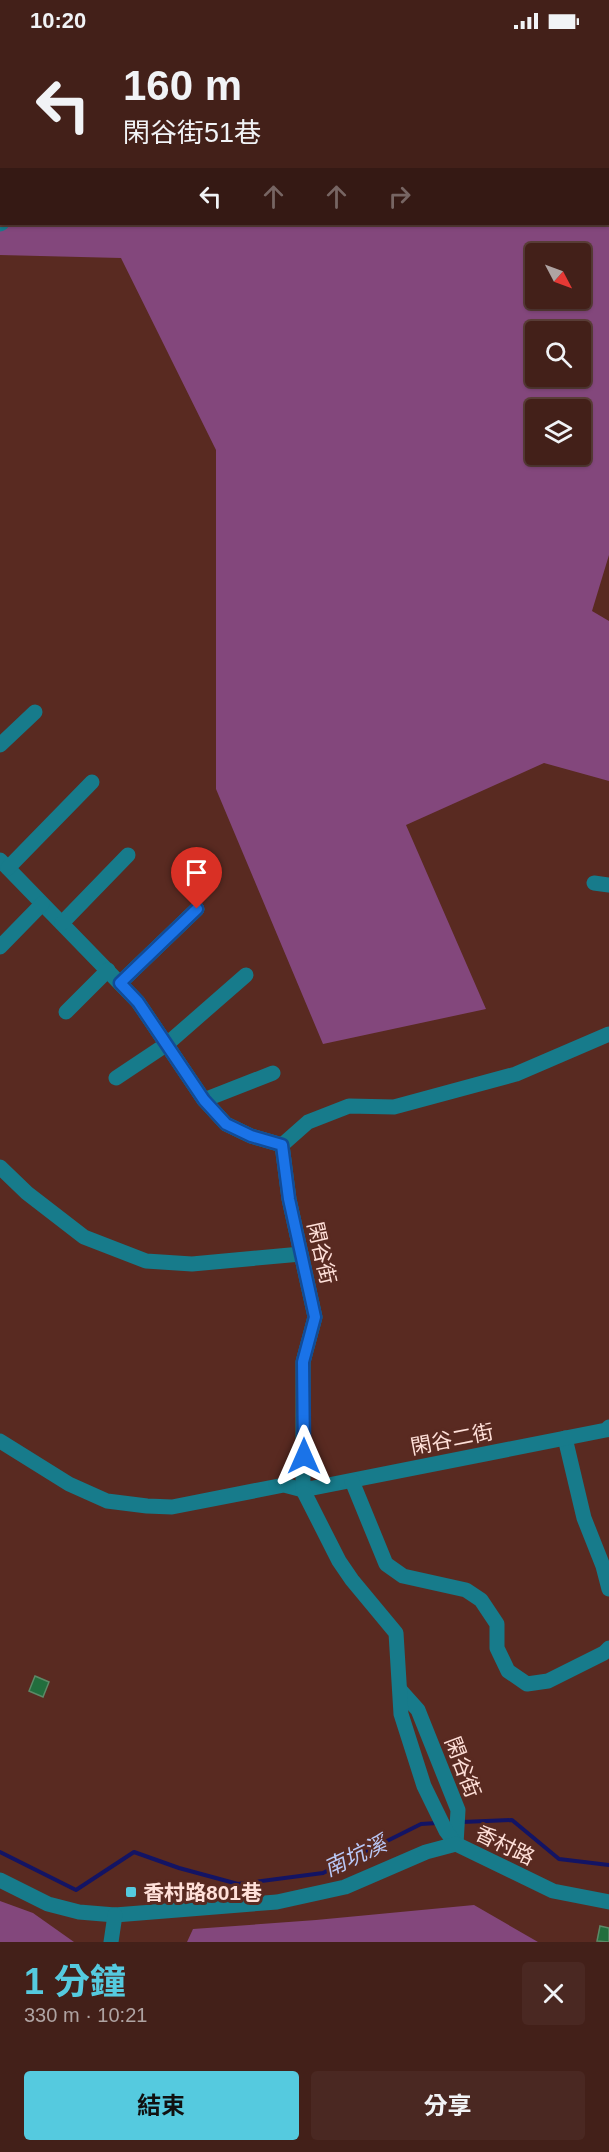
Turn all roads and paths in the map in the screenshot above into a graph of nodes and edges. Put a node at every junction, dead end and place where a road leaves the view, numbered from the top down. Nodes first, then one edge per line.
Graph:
1 (35, 712) dead end
2 (0, 745) edge
3 (92, 782) dead end
4 (129, 855) dead end
5 (4, 864) edge
6 (42, 904) junction
7 (197, 909) dead end
8 (62, 923) junction
9 (0, 947) edge
10 (108, 970) junction
11 (246, 975) dead end
12 (120, 983) junction
13 (66, 1012) dead end
14 (609, 1035) edge
15 (167, 1044) junction
16 (273, 1073) dead end
17 (116, 1078) dead end
18 (204, 1100) junction
19 (282, 1145) junction
20 (0, 1167) edge
21 (301, 1254) junction
22 (609, 1427) edge
23 (565, 1438) junction
24 (0, 1441) edge
25 (352, 1480) junction
26 (303, 1490) junction
27 (609, 1589) edge
28 (609, 1648) edge
29 (401, 1691) junction
30 (450, 1831) junction
31 (0, 1880) edge
32 (609, 1902) edge
33 (115, 1915) junction
34 (111, 1942) edge

1 - 2 street
3 - 5 street
4 - 8 street
5 - 6 street
6 - 8 street
6 - 9 street
7 - 12 street
8 - 10 street
10 - 12 street
10 - 13 street
11 - 15 street
12 - 15 street
14 - 19 street
15 - 17 street
15 - 18 street
16 - 18 street
18 - 19 street
19 - 21 street, 閑谷街
20 - 21 street
21 - 26 street, 閑谷街
22 - 23 street, 閑谷二街
23 - 25 street, 閑谷二街
23 - 27 street
24 - 26 street, 閑谷二街
25 - 26 street, 閑谷二街
25 - 28 street
26 - 29 street, 閑谷街
29 - 30 street, 閑谷街
29 - 30 street, 閑谷街
30 - 32 street, 香村路
30 - 33 street, 香村路
31 - 33 street, 香村路
33 - 34 street

